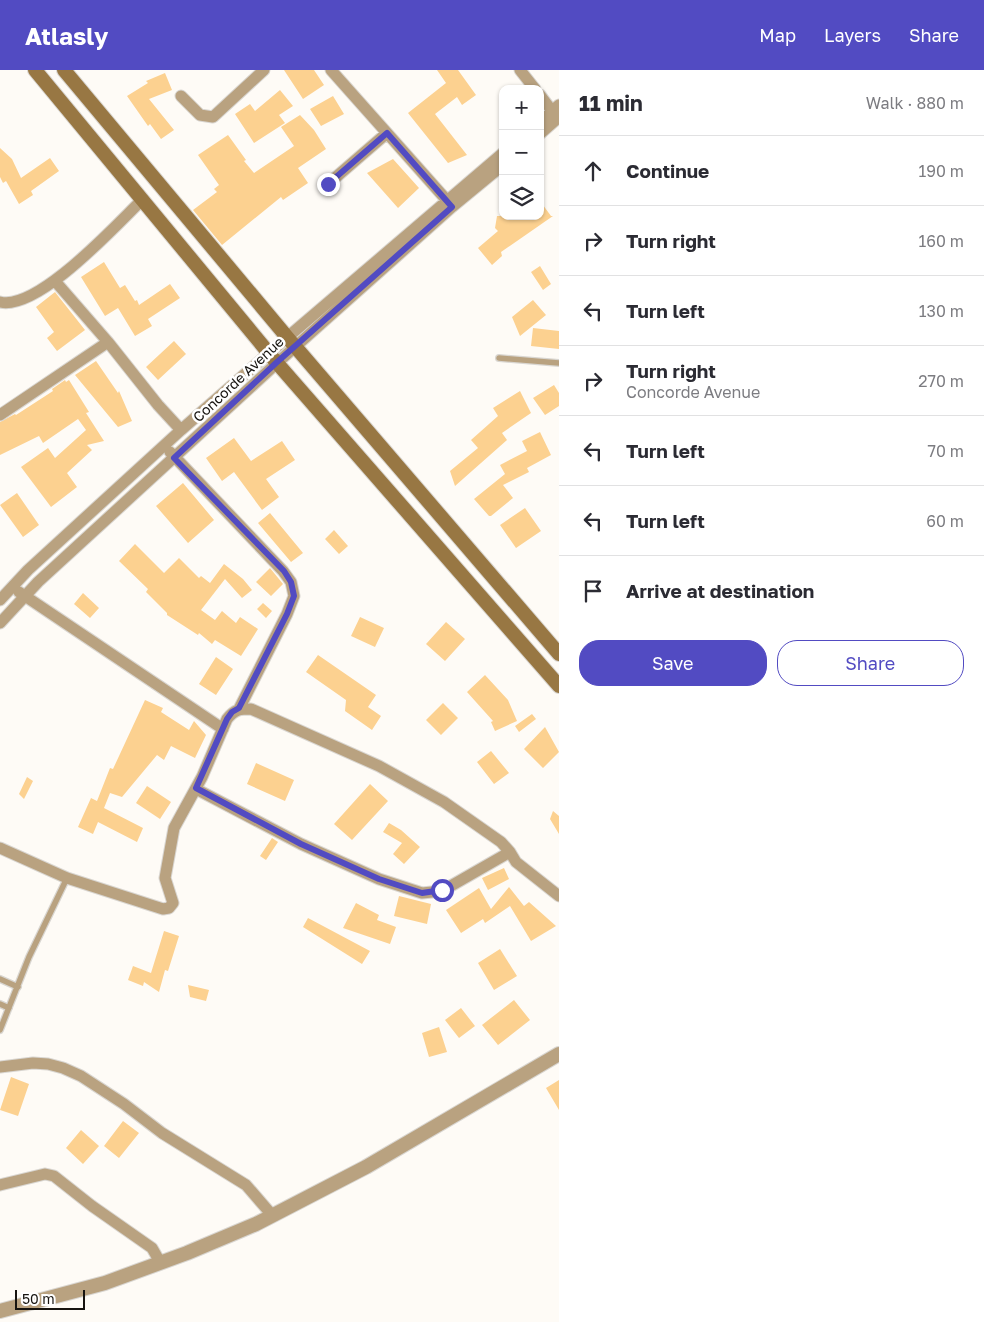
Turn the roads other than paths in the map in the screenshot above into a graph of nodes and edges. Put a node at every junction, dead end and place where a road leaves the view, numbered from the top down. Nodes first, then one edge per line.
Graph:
1 (35, 70) edge
2 (64, 70) edge
3 (264, 70) edge
4 (332, 70) edge
5 (520, 70) edge
6 (532, 85) edge
7 (181, 96) dead end
8 (544, 100) edge
9 (557, 111) edge
10 (544, 119) edge
11 (543, 130) edge
12 (387, 133) junction
13 (499, 157) edge
14 (499, 168) edge
15 (328, 184) dead end
16 (142, 200) junction
17 (449, 204) junction
18 (55, 281) junction
19 (0, 302) edge
20 (108, 342) junction
21 (291, 342) junction
22 (272, 358) junction
23 (499, 358) dead end
24 (559, 364) edge
25 (0, 415) edge
26 (181, 430) junction
27 (164, 445) junction
28 (174, 458) junction
29 (12, 586) junction
30 (24, 597) junction
31 (0, 600) edge
32 (0, 623) edge
33 (559, 654) edge
34 (559, 686) edge
35 (239, 708) junction
36 (223, 729) junction
37 (196, 788) junction
38 (0, 848) edge
39 (510, 852) junction
40 (67, 878) junction
41 (559, 896) edge
42 (0, 979) edge
43 (18, 987) junction
44 (0, 1004) edge
45 (9, 1008) junction
46 (0, 1028) edge
47 (559, 1054) edge
48 (0, 1067) edge
49 (0, 1185) edge
50 (272, 1215) junction
51 (160, 1262) junction
52 (0, 1310) edge

1 - 16 main road
2 - 21 main road
3 - 7 street
4 - 12 street
5 - 6 street
8 - 9 street
9 - 10 street
9 - 11 street
12 - 15 street
12 - 17 street
13 - 17 street, Concorde Avenue
14 - 17 street, Concorde Avenue
16 - 18 street
16 - 22 main road
17 - 21 street, Concorde Avenue
18 - 19 street
18 - 20 street
20 - 25 street
20 - 26 street
21 - 22 street, Concorde Avenue
21 - 33 main road
22 - 26 street, Concorde Avenue
22 - 28 street, Concorde Avenue
22 - 34 main road
23 - 24 lane
26 - 27 street, Concorde Avenue
27 - 28 street
27 - 29 street, Concorde Avenue
28 - 30 street, Concorde Avenue
28 - 35 street
29 - 30 street
29 - 31 street, Concorde Avenue
30 - 32 street, Concorde Avenue
30 - 36 street
35 - 36 street
35 - 39 street
36 - 37 street
37 - 39 street
37 - 40 street
38 - 40 street
39 - 41 street
40 - 43 lane
42 - 43 lane
43 - 45 lane
44 - 45 lane
45 - 46 lane
47 - 50 street
48 - 50 street
49 - 51 street
50 - 51 street
51 - 52 street

